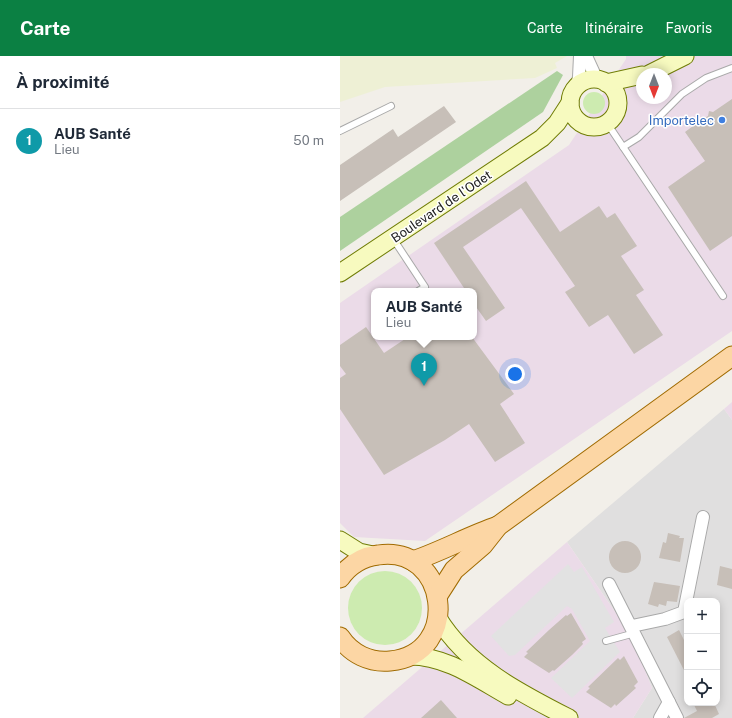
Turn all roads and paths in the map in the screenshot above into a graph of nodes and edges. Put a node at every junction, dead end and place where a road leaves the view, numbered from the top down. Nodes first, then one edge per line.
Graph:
1 (580, 56) edge
2 (586, 56) edge
3 (684, 56) edge
4 (661, 68) edge
5 (732, 68) edge
6 (636, 76) edge
7 (602, 81) junction
8 (636, 86) edge
9 (573, 96) junction
10 (618, 102) junction
11 (391, 106) dead end
12 (607, 123) junction
13 (583, 124) junction
14 (340, 131) edge
15 (542, 138) junction
16 (623, 147) junction
17 (393, 238) junction
18 (340, 273) edge
19 (423, 288) edge
20 (723, 296) dead end
21 (732, 356) edge
22 (703, 517) dead end
23 (498, 526) junction
24 (340, 540) edge
25 (373, 555) junction
26 (412, 561) junction
27 (340, 578) edge
28 (609, 584) dead end
29 (438, 596) junction
30 (438, 618) junction
31 (633, 630) junction
32 (340, 637) edge
33 (606, 641) dead end
34 (361, 656) junction
35 (410, 656) junction
36 (340, 659) edge
37 (669, 702) junction
38 (547, 718) edge
39 (569, 718) edge
40 (660, 718) edge
41 (677, 718) edge

1 - 9 street
2 - 7 street
3 - 4 street
5 - 16 lane
6 - 7 street
7 - 9 street
7 - 10 street
8 - 10 street
9 - 13 street
9 - 15 street, Boulevard de l'Odet
10 - 12 street
11 - 14 lane
12 - 13 street, Boulevard de l'Odet
12 - 16 lane
13 - 15 street, Boulevard de l'Odet
15 - 17 street, Boulevard de l'Odet
16 - 20 lane
17 - 18 street, Boulevard de l'Odet
17 - 19 lane
21 - 23 main road
22 - 31 street
23 - 26 main road
23 - 29 main road
24 - 25 street
25 - 26 main road
25 - 27 main road
26 - 29 main road
28 - 31 street
29 - 30 main road
30 - 35 main road
30 - 39 street
31 - 33 lane
31 - 37 street
32 - 34 main road
34 - 35 main road
34 - 36 main road
35 - 38 street
37 - 40 street
37 - 41 street

